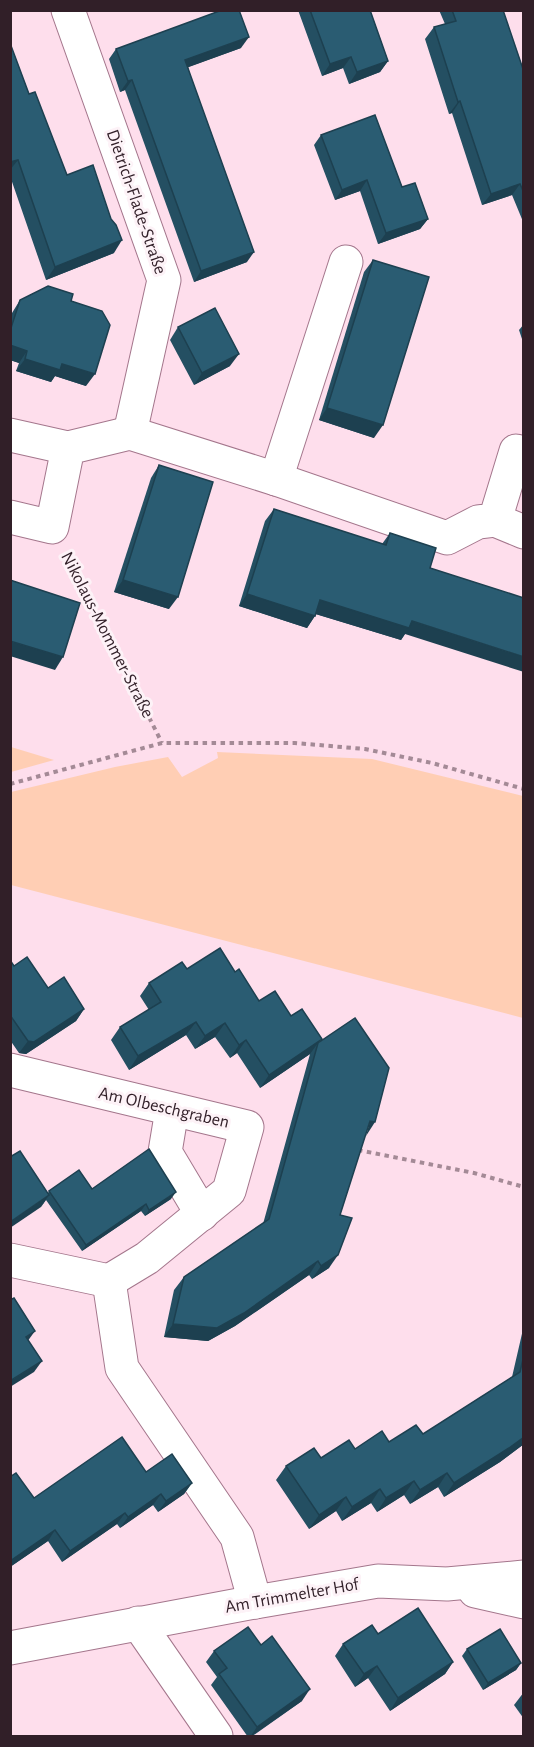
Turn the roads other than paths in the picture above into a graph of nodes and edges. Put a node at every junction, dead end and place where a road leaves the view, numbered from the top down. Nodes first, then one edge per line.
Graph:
1 (68, 10) edge
2 (346, 262) dead end
3 (130, 433) junction
4 (10, 435) edge
5 (68, 448) junction
6 (524, 453) edge
7 (276, 479) junction
8 (10, 517) edge
9 (509, 526) edge
10 (10, 1070) edge
11 (172, 1110) junction
12 (202, 1214) junction
13 (10, 1260) edge
14 (109, 1281) junction
15 (524, 1577) edge
16 (447, 1584) junction
17 (255, 1602) junction
18 (524, 1602) edge
19 (138, 1623) junction
20 (10, 1648) edge
21 (216, 1737) edge

1 - 3 street, Dietrich-Flade-Straße
2 - 7 street
3 - 5 street
3 - 7 street
4 - 5 street
5 - 8 street
6 - 9 street
7 - 9 street
10 - 11 street, Am Olbeschgraben
11 - 12 street
11 - 12 street, Am Olbeschgraben
12 - 14 street, Am Olbeschgraben
13 - 14 street
14 - 17 street
15 - 16 street, Am Trimmelter Hof
16 - 17 street, Am Trimmelter Hof
16 - 18 street, Am Trimmelter Hof
17 - 19 street, Am Trimmelter Hof
19 - 20 street, Am Trimmelter Hof
19 - 21 street

